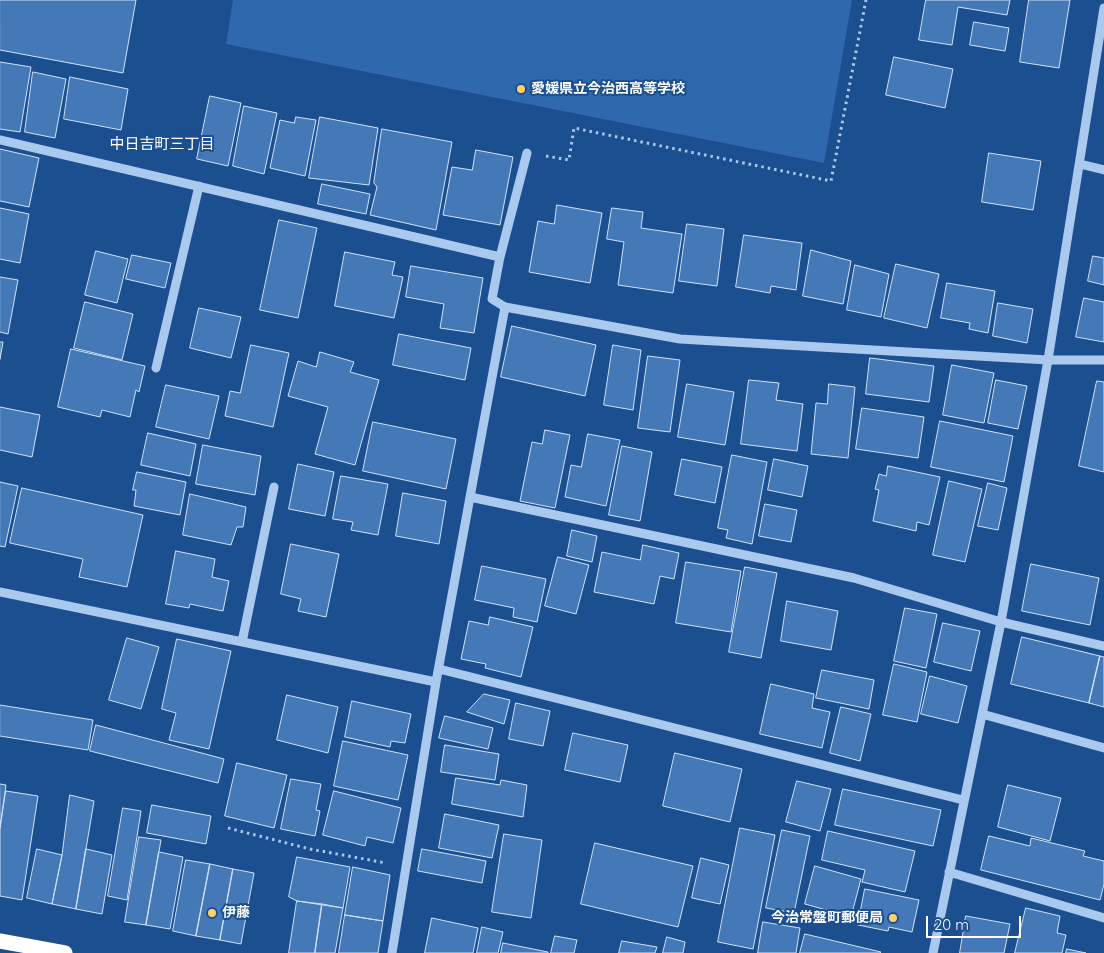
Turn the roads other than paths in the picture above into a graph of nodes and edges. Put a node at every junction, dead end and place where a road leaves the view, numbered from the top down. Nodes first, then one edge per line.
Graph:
1 (1104, 8) edge
2 (0, 140) edge
3 (526, 153) road end
4 (1080, 164) junction
5 (1104, 170) edge
6 (199, 186) junction
7 (500, 256) junction
8 (505, 307) junction
9 (1048, 360) junction
10 (1104, 360) edge
11 (156, 368) dead end
12 (274, 487) dead end
13 (470, 497) junction
14 (0, 592) edge
15 (1001, 622) junction
16 (242, 642) junction
17 (1104, 646) edge
18 (439, 669) junction
19 (436, 682) junction
20 (982, 714) junction
21 (1104, 748) edge
22 (963, 800) junction
23 (949, 872) junction
24 (1104, 918) edge
25 (0, 941) edge
26 (65, 953) edge
27 (392, 953) edge
28 (933, 953) edge

1 - 4 street
2 - 6 street
3 - 7 street
4 - 5 street
4 - 9 street
6 - 7 street
6 - 11 street
7 - 8 street
8 - 9 street
8 - 13 street
9 - 10 street
9 - 15 street
12 - 16 street
13 - 15 street
13 - 18 street
14 - 16 street
15 - 17 street
15 - 20 street
16 - 19 street
18 - 19 street
18 - 22 street
19 - 27 street
20 - 21 street
20 - 22 street
22 - 23 street
23 - 24 street
23 - 28 street
25 - 26 highway

